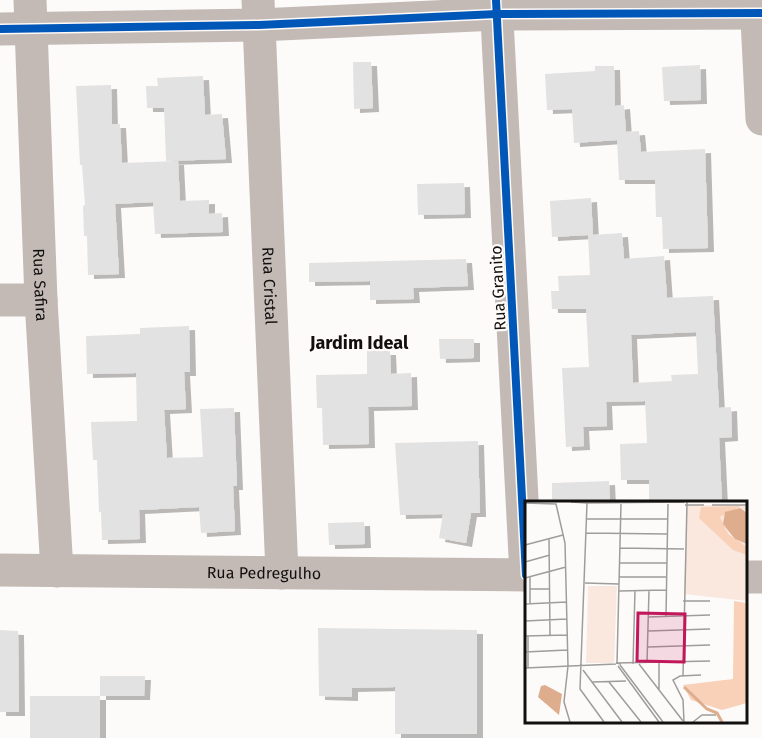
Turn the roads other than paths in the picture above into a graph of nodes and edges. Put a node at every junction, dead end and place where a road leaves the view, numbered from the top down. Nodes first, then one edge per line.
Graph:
1 (497, 7) edge
2 (758, 9) edge
3 (258, 13) edge
4 (20, 19) edge
5 (762, 119) edge
6 (0, 300) edge
7 (42, 300) junction
8 (525, 555) edge
9 (0, 570) edge
10 (57, 571) junction
11 (282, 573) junction
12 (525, 575) edge

1 - 2 street
1 - 3 street
1 - 8 street, Rua Granito
2 - 5 street
3 - 4 street
3 - 11 street, Rua Cristal
4 - 7 street, Rua Safira
6 - 7 street
7 - 10 street, Rua Safira
9 - 10 street, Rua Pedregulho
10 - 11 street, Rua Pedregulho
11 - 12 street, Rua Pedregulho

